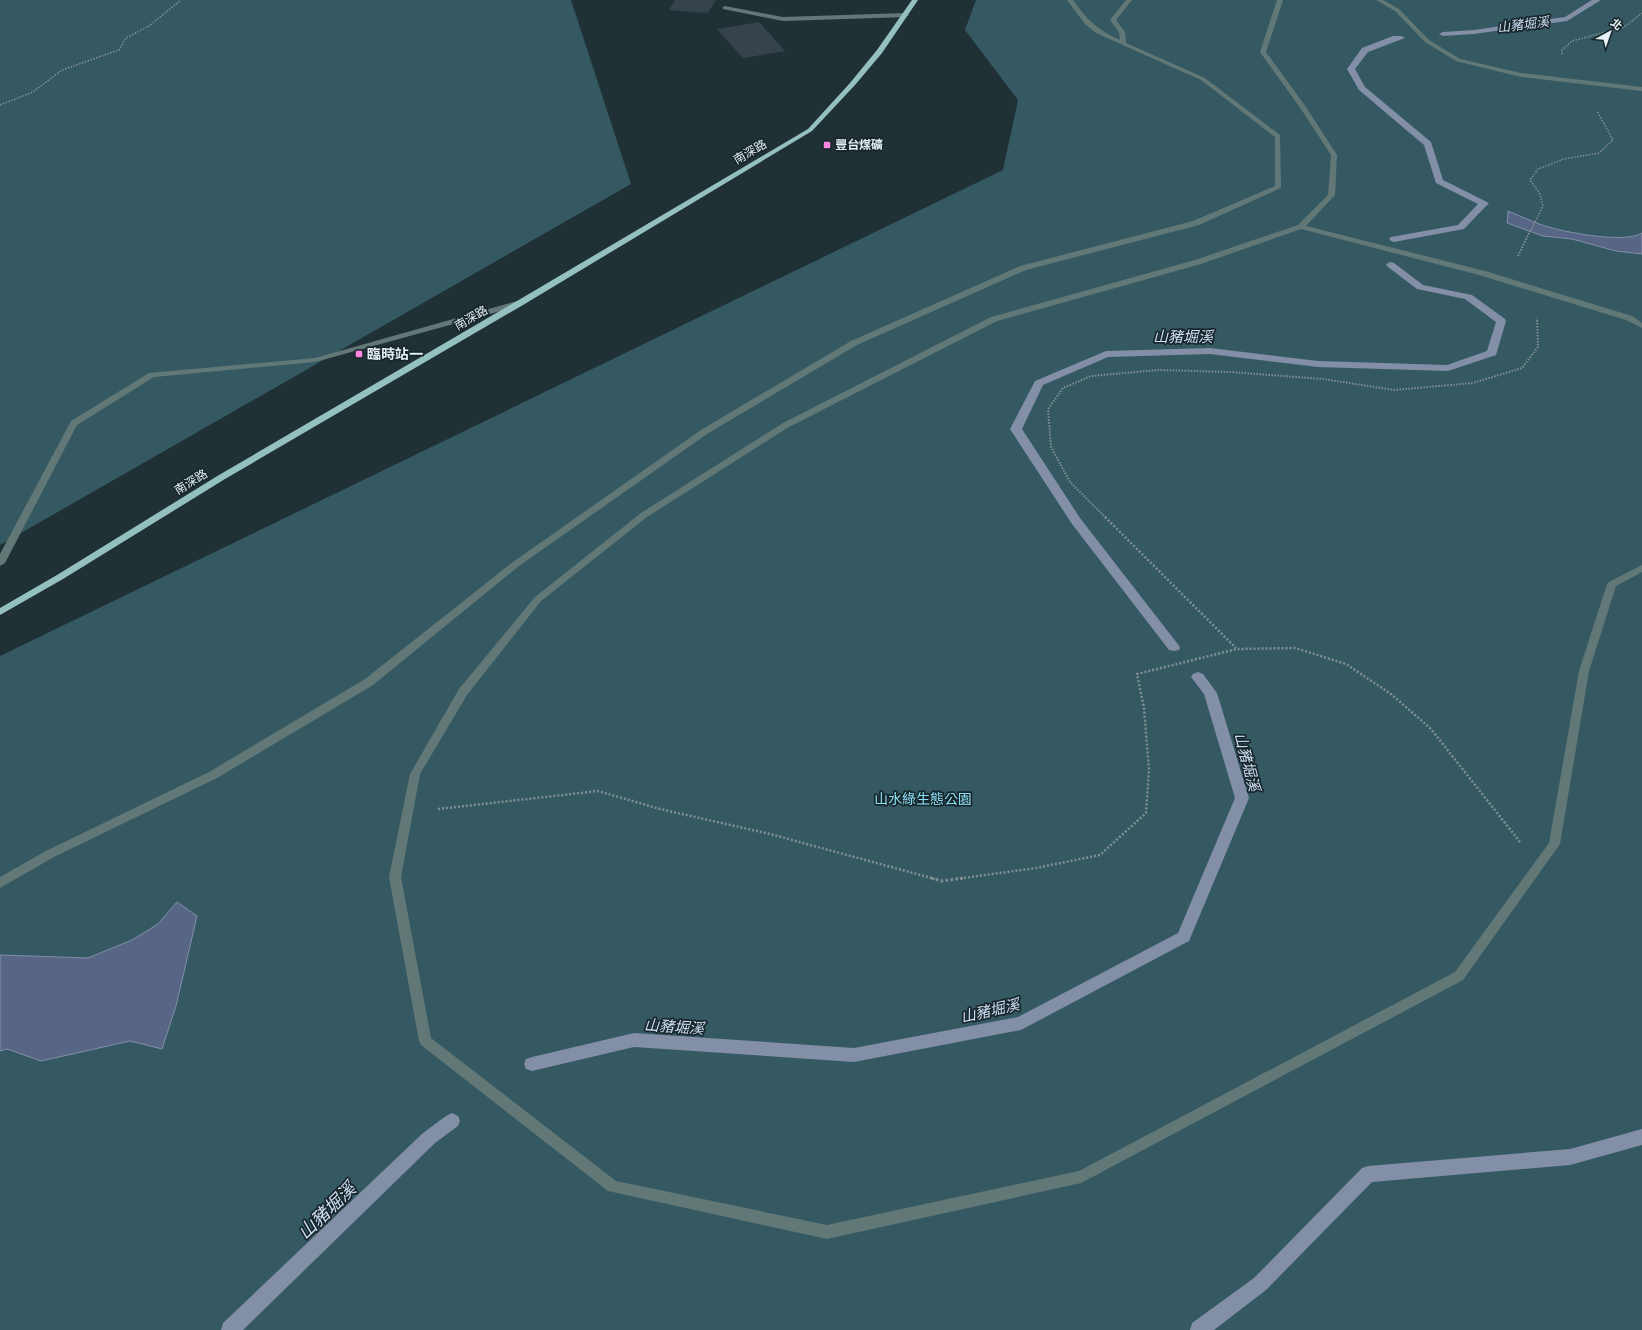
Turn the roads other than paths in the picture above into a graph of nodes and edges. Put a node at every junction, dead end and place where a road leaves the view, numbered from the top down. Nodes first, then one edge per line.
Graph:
1 (915, 0) edge
2 (1070, 0) edge
3 (1129, 0) edge
4 (1280, 0) edge
5 (1379, 0) edge
6 (726, 8) dead end
7 (906, 15) junction
8 (1123, 44) junction
9 (1642, 89) edge
10 (1300, 227) junction
11 (520, 303) junction
12 (1642, 326) edge
13 (0, 563) edge
14 (1642, 568) edge
15 (0, 612) edge
16 (0, 883) edge

1 - 7 main road, 南深路
2 - 8 street
3 - 8 street
4 - 10 street
5 - 9 street
6 - 7 street
7 - 11 main road, 南深路
8 - 16 street
10 - 12 street
10 - 14 street
11 - 13 street
11 - 15 main road, 南深路

